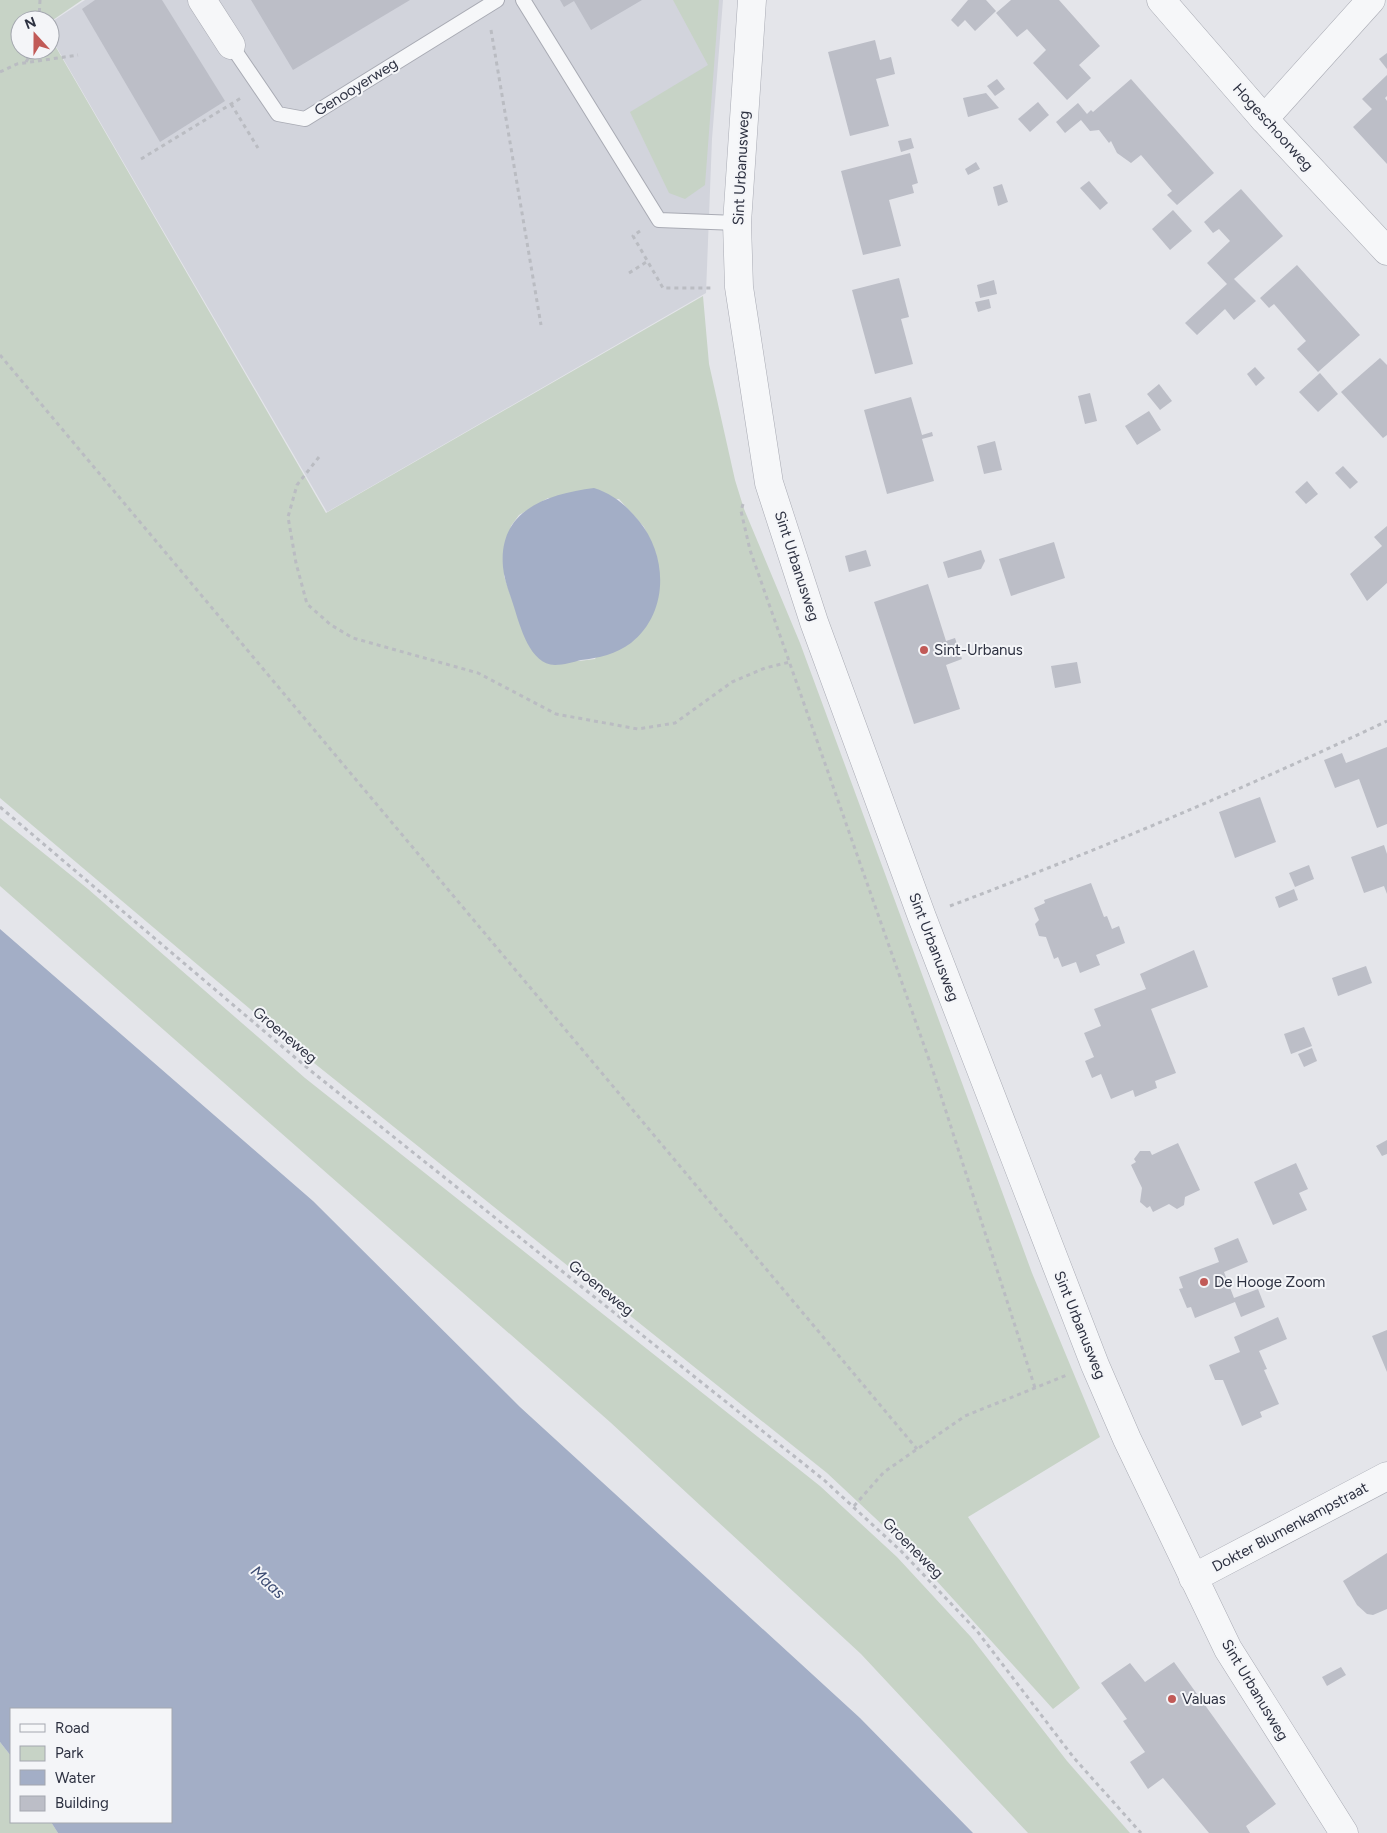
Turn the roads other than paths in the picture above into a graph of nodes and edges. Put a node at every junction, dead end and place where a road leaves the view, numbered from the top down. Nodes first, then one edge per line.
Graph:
1 (202, 0) edge
2 (523, 0) edge
3 (752, 0) edge
4 (1160, 0) edge
5 (1371, 0) edge
6 (492, 3) edge
7 (231, 45) joint
8 (1264, 119) junction
9 (737, 223) junction
10 (1387, 251) edge
11 (1387, 1476) edge
12 (1194, 1578) junction
13 (1344, 1833) edge

1 - 7 street, Genooyerweg
2 - 9 lane
3 - 9 street, Sint Urbanusweg
4 - 8 street, Hogeschoorweg
5 - 8 street
6 - 7 lane, Genooyerweg
8 - 10 street, Hogeschoorweg
9 - 12 street, Sint Urbanusweg
11 - 12 street, Dokter Blumenkampstraat
12 - 13 street, Sint Urbanusweg

